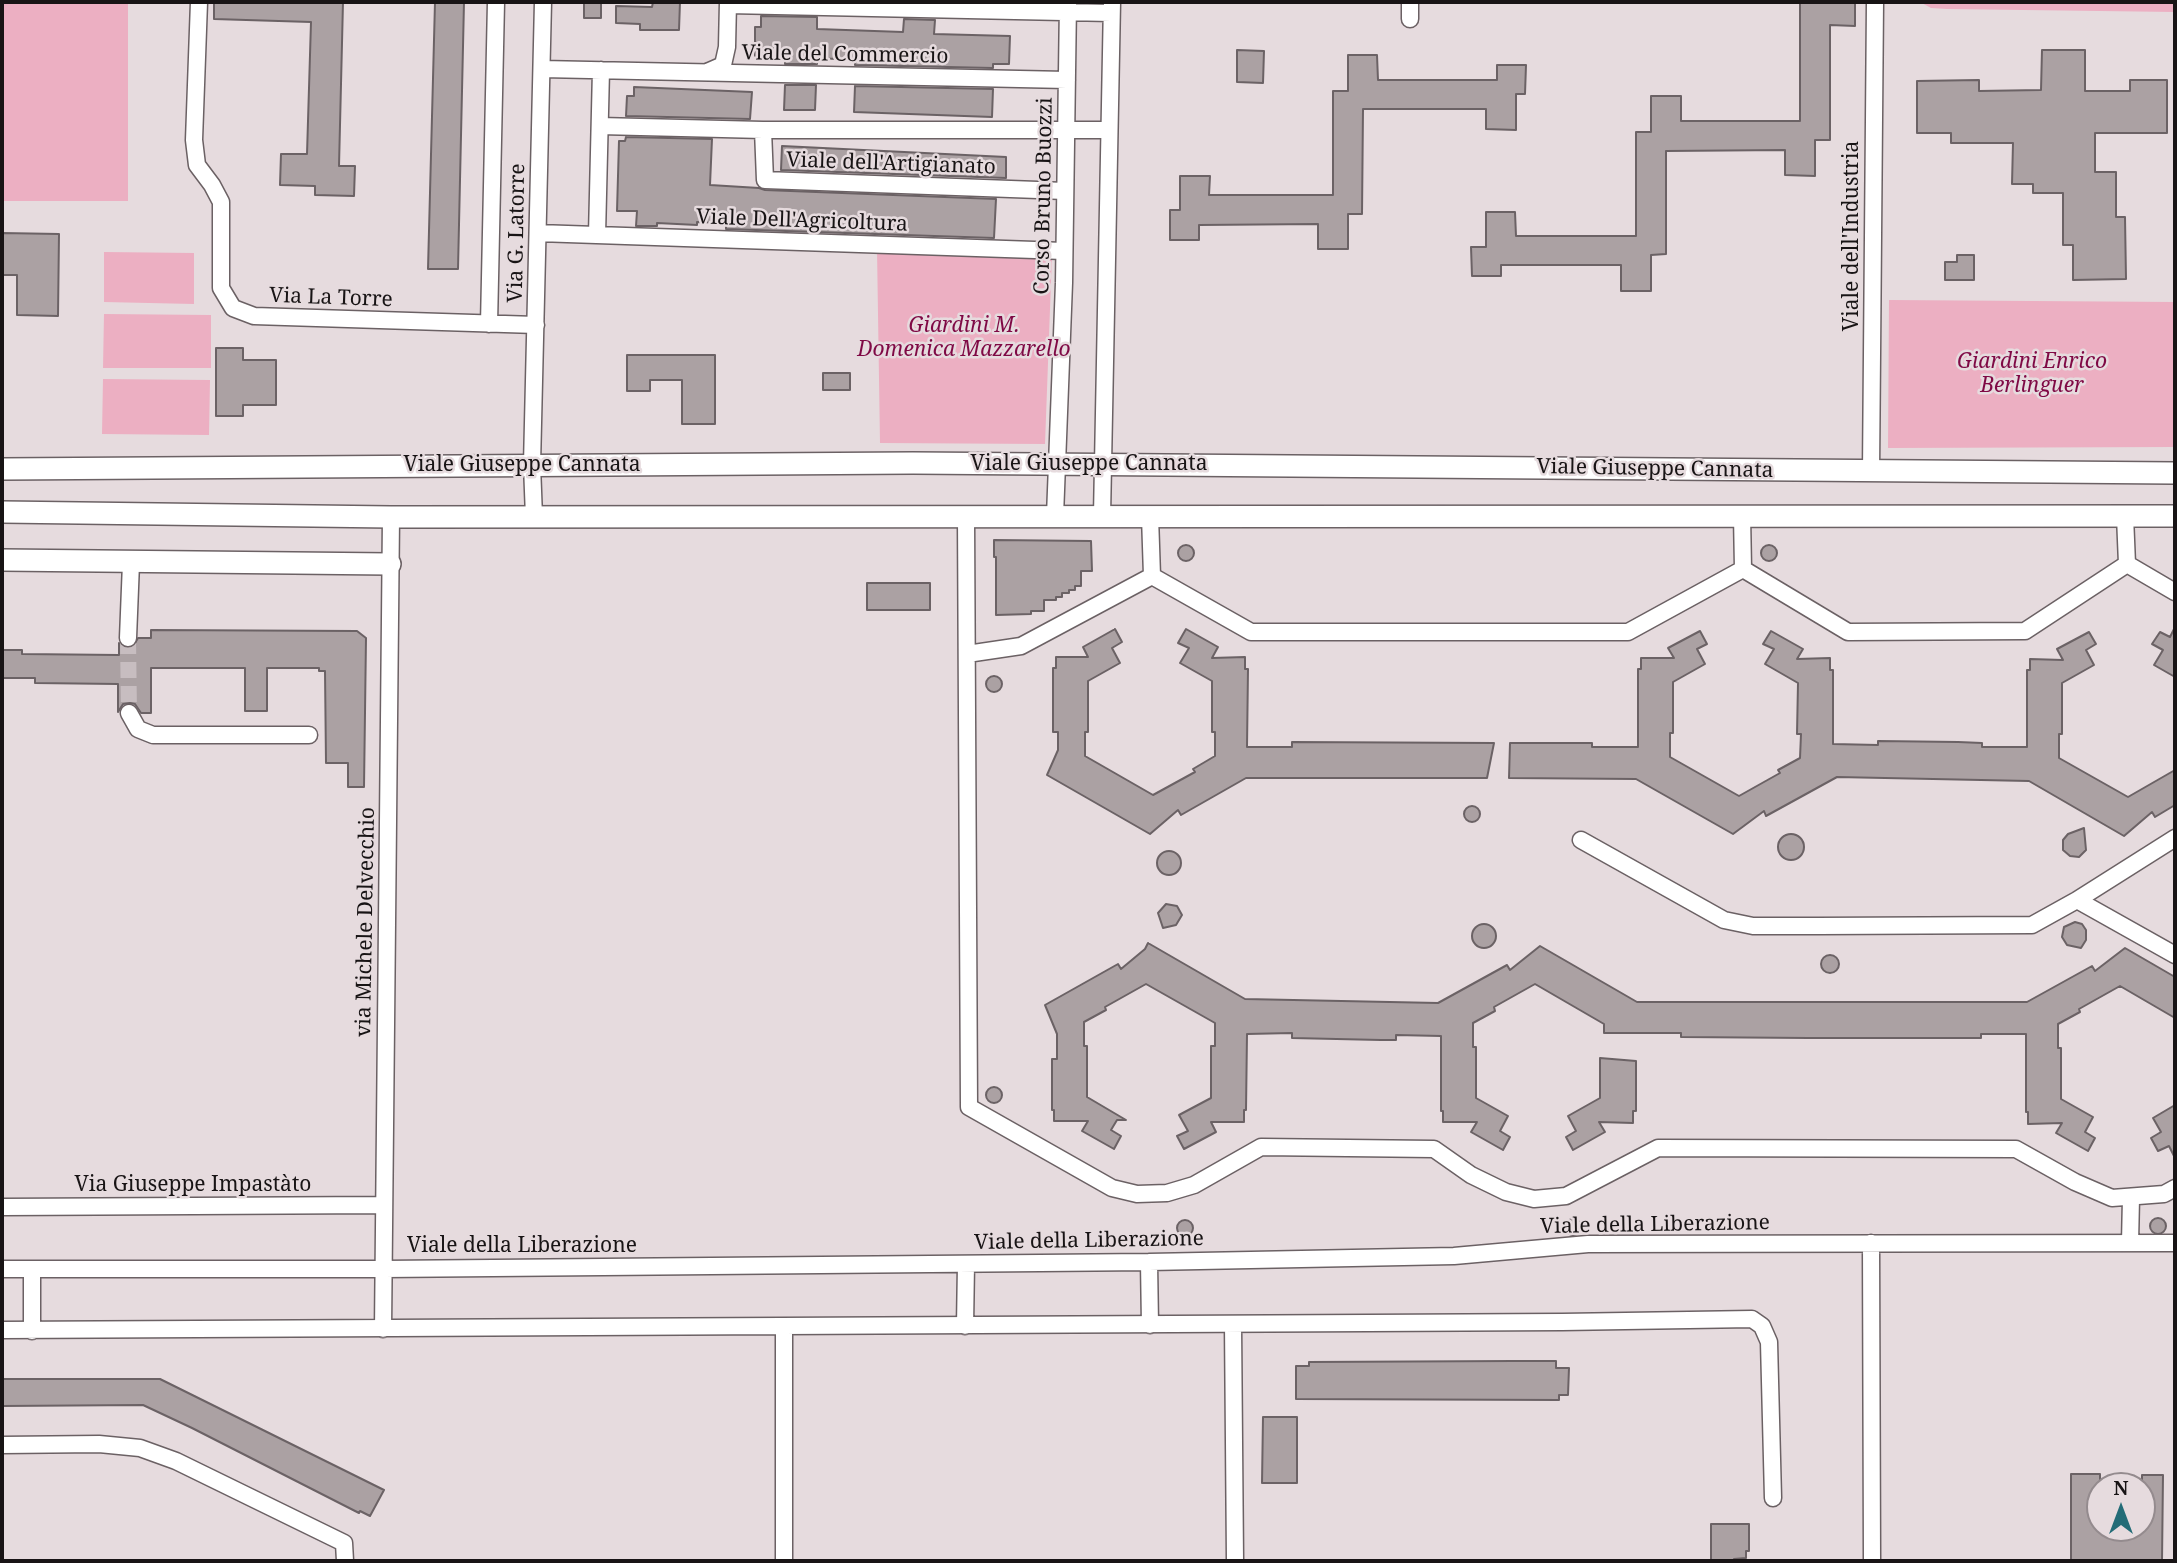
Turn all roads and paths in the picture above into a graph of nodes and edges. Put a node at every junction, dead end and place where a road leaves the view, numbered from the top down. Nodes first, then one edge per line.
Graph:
1 (199, 2) edge
2 (496, 2) edge
3 (543, 2) edge
4 (1410, 2) edge
5 (1875, 2) edge
6 (728, 4) edge
7 (1112, 7) edge
8 (1068, 8) edge
9 (1409, 19) dead end
10 (542, 69) junction
11 (601, 70) junction
12 (705, 73) junction
13 (1067, 80) junction
14 (600, 126) junction
15 (1066, 129) junction
16 (763, 130) junction
17 (1110, 130) junction
18 (1065, 191) junction
19 (538, 233) junction
20 (597, 235) junction
21 (1064, 251) junction
22 (489, 324) junction
23 (536, 325) junction
24 (1056, 464) junction
25 (1103, 464) junction
26 (532, 466) junction
27 (2, 469) edge
28 (1871, 471) junction
29 (2175, 473) edge
30 (2, 512) edge
31 (1742, 515) junction
32 (1055, 516) junction
33 (1102, 516) junction
34 (1150, 516) junction
35 (2125, 516) junction
36 (2175, 516) edge
37 (391, 517) junction
38 (534, 517) junction
39 (966, 517) junction
40 (2, 561) edge
41 (131, 563) junction
42 (390, 564) junction
43 (2127, 564) junction
44 (1743, 569) junction
45 (1152, 576) junction
46 (2175, 592) edge
47 (128, 638) tunnel mouth
48 (967, 654) junction
49 (129, 712) dead end
50 (309, 734) dead end
51 (2175, 838) edge
52 (1581, 840) dead end
53 (2077, 900) junction
54 (2175, 955) edge
55 (2175, 1188) edge
56 (2131, 1198) junction
57 (384, 1205) junction
58 (2, 1207) edge
59 (1871, 1243) junction
60 (2130, 1243) junction
61 (2175, 1243) edge
62 (1149, 1262) junction
63 (966, 1264) junction
64 (2, 1269) edge
65 (32, 1269) junction
66 (384, 1269) junction
67 (1233, 1324) junction
68 (1150, 1325) junction
69 (784, 1326) junction
70 (965, 1326) junction
71 (383, 1329) junction
72 (2, 1331) edge
73 (32, 1331) junction
74 (2, 1445) edge
75 (1773, 1498) dead end
76 (345, 1561) edge
77 (784, 1561) edge
78 (1235, 1561) edge
79 (1872, 1561) edge

1 - 22 street, Via La Torre
2 - 22 street, Via G. Latorre
3 - 10 street, Via G. Latorre
4 - 9 street
5 - 28 street, Viale dell'Industria
6 - 8 street
6 - 12 street, Viale del Commercio
7 - 8 street
7 - 17 street
8 - 13 street, Corso Bruno Buozzi
10 - 11 street
10 - 19 street, Via G. Latorre
11 - 12 street
11 - 14 street
12 - 13 street, Viale del Commercio
13 - 15 street, Corso Bruno Buozzi
14 - 16 street, Viale dell'Artigianato
14 - 20 street
15 - 16 street, Viale dell'Artigianato
15 - 17 street, Viale dell'Artigianato
15 - 18 street, Corso Bruno Buozzi
16 - 18 street, Viale dell'Artigianato
17 - 25 street
18 - 21 street, Corso Bruno Buozzi
19 - 20 street, Viale Dell'Agricoltura
19 - 23 street, Via G. Latorre
20 - 21 street, Viale Dell'Agricoltura
21 - 24 street, Corso Bruno Buozzi
22 - 23 street, Via La Torre
23 - 26 street, Via G. Latorre
24 - 25 street, Viale Giuseppe Cannata
24 - 26 street, Viale Giuseppe Cannata
24 - 32 street, Corso Bruno Buozzi
25 - 28 street, Viale Giuseppe Cannata
25 - 33 street
26 - 27 street, Viale Giuseppe Cannata
26 - 38 street, Via G. Latorre
28 - 29 street, Viale Giuseppe Cannata
30 - 37 street
31 - 34 street
31 - 35 street
31 - 44 street
32 - 33 street
32 - 39 street
33 - 34 street
34 - 45 street
35 - 36 street
35 - 43 street
37 - 38 street
37 - 42 street, via Michele Delvecchio
38 - 39 street
39 - 48 street
40 - 41 street
41 - 42 street
41 - 47 street
42 - 57 street, via Michele Delvecchio
43 - 44 street
43 - 46 street
44 - 45 street
45 - 48 street
48 - 56 street
49 - 50 street
51 - 53 street
52 - 53 street
53 - 54 street
55 - 56 street
56 - 60 street
57 - 58 street, Via Giuseppe Impastàto
57 - 66 street, via Michele Delvecchio
59 - 60 street, Viale della Liberazione
59 - 62 street, Viale della Liberazione
59 - 79 street
60 - 61 street, Viale della Liberazione
62 - 63 street, Viale della Liberazione
62 - 68 street
63 - 66 street, Viale della Liberazione
63 - 70 street
64 - 65 street, Viale della Liberazione
65 - 66 street, Viale della Liberazione
65 - 73 street
66 - 71 street, via Michele Delvecchio
67 - 68 street
67 - 75 street
67 - 78 street
68 - 70 street
69 - 70 street
69 - 71 street
69 - 77 street
71 - 73 street
72 - 73 street
74 - 76 street

